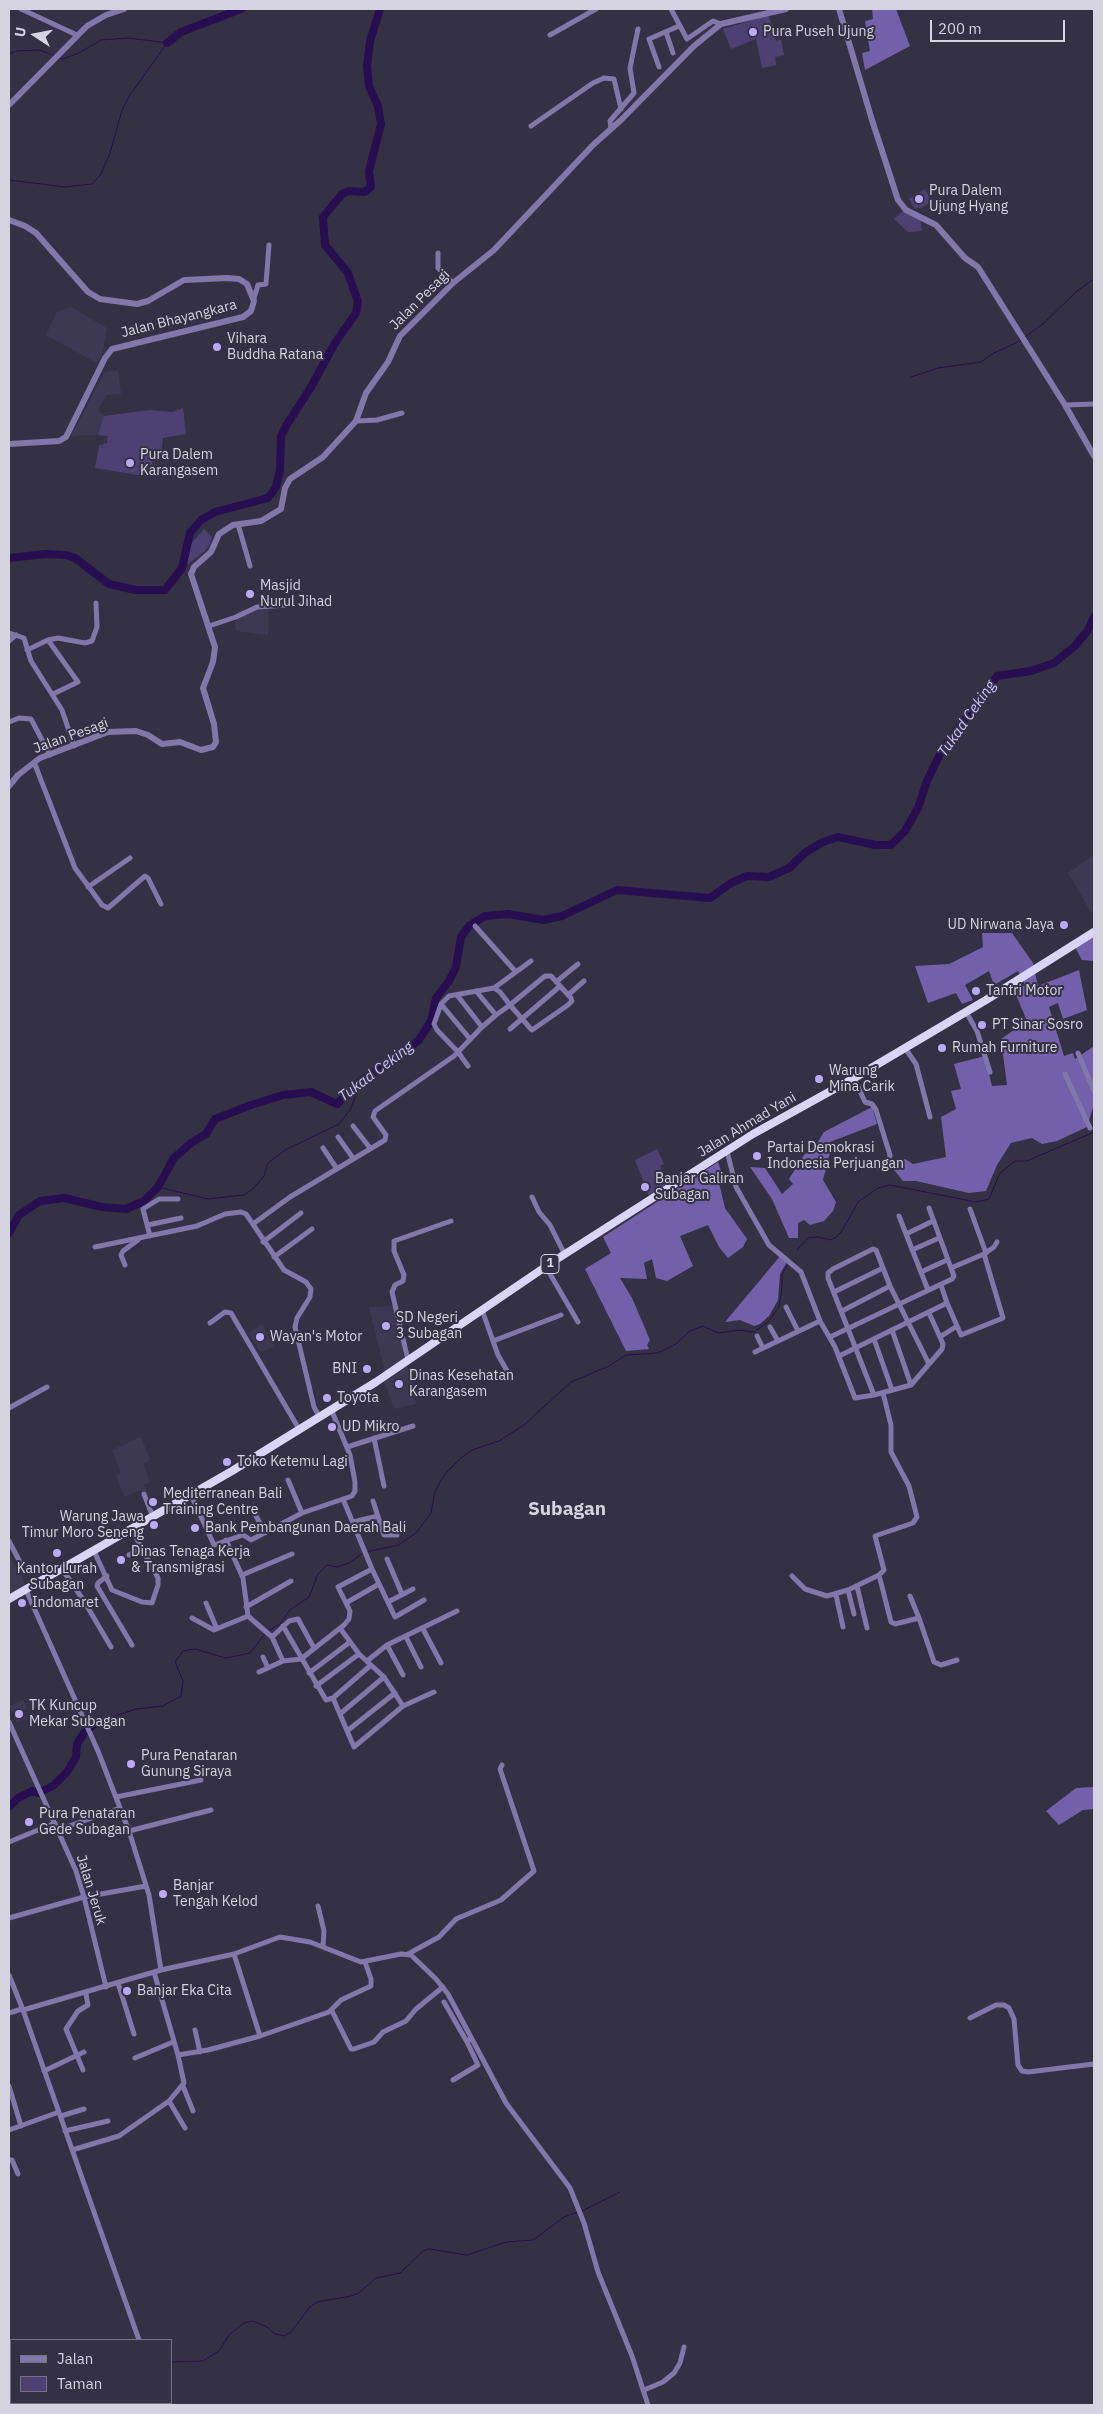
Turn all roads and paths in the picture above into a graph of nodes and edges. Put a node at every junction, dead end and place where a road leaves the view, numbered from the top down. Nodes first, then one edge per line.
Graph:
1 (21, 9) edge
2 (124, 9) edge
3 (596, 9) edge
4 (671, 9) edge
5 (786, 9) edge
6 (839, 9) edge
7 (721, 24) junction
8 (679, 26) junction
9 (638, 30) dead end
10 (666, 32) junction
11 (77, 35) junction
12 (550, 35) dead end
13 (673, 52) dead end
14 (659, 66) dead end
15 (9, 105) edge
16 (621, 109) junction
17 (531, 126) dead end
18 (611, 129) junction
19 (9, 220) edge
20 (269, 245) dead end
21 (438, 253) dead end
22 (454, 283) junction
23 (254, 298) junction
24 (1094, 404) edge
25 (1065, 405) junction
26 (402, 413) dead end
27 (356, 421) junction
28 (9, 444) edge
29 (1094, 456) edge
30 (238, 524) junction
31 (250, 566) dead end
32 (96, 603) dead end
33 (288, 605) dead end
34 (209, 626) junction
35 (9, 633) edge
36 (16, 635) junction
37 (48, 640) junction
38 (9, 642) edge
39 (27, 650) junction
40 (53, 694) junction
41 (9, 722) edge
42 (74, 746) junction
43 (50, 755) junction
44 (34, 762) junction
45 (9, 786) edge
46 (130, 858) dead end
47 (88, 887) junction
48 (161, 904) dead end
49 (475, 926) dead end
50 (1094, 932) edge
51 (531, 961) dead end
52 (578, 964) dead end
53 (516, 972) junction
54 (584, 981) dead end
55 (558, 984) junction
56 (494, 988) junction
57 (476, 991) junction
58 (457, 995) junction
59 (568, 995) junction
60 (441, 1004) junction
61 (510, 1004) junction
62 (966, 1012) junction
63 (496, 1015) junction
64 (522, 1018) junction
65 (482, 1027) junction
66 (510, 1028) dead end
67 (470, 1039) junction
68 (905, 1048) junction
69 (458, 1052) junction
70 (1078, 1053) dead end
71 (468, 1066) dead end
72 (990, 1072) dead end
73 (1065, 1074) dead end
74 (854, 1078) junction
75 (1094, 1091) edge
76 (930, 1117) dead end
77 (1094, 1122) edge
78 (353, 1126) dead end
79 (338, 1137) dead end
80 (324, 1148) dead end
81 (370, 1148) junction
82 (727, 1152) junction
83 (353, 1158) junction
84 (878, 1167) dead end
85 (337, 1169) junction
86 (532, 1197) dead end
87 (178, 1199) dead end
88 (929, 1208) dead end
89 (970, 1209) dead end
90 (301, 1213) dead end
91 (900, 1216) dead end
92 (181, 1218) dead end
93 (451, 1221) dead end
94 (933, 1221) junction
95 (253, 1224) junction
96 (148, 1226) junction
97 (312, 1230) dead end
98 (906, 1234) junction
99 (150, 1236) junction
100 (140, 1238) junction
101 (939, 1238) junction
102 (263, 1242) junction
103 (997, 1242) dead end
104 (95, 1247) dead end
105 (912, 1250) junction
106 (985, 1253) junction
107 (565, 1255) junction
108 (274, 1257) junction
109 (947, 1260) junction
110 (125, 1265) dead end
111 (546, 1267) junction
112 (883, 1268) junction
113 (951, 1268) junction
114 (921, 1272) junction
115 (941, 1285) junction
116 (890, 1286) junction
117 (928, 1290) junction
118 (834, 1292) junction
119 (900, 1303) junction
120 (946, 1303) junction
121 (786, 1307) dead end
122 (482, 1310) junction
123 (842, 1311) junction
124 (929, 1313) junction
125 (561, 1316) dead end
126 (820, 1321) junction
127 (578, 1322) dead end
128 (910, 1322) junction
129 (210, 1323) dead end
130 (956, 1326) junction
131 (770, 1327) dead end
132 (849, 1329) junction
133 (892, 1330) junction
134 (798, 1331) junction
135 (757, 1336) dead end
136 (940, 1337) junction
137 (830, 1338) junction
138 (874, 1339) junction
139 (493, 1341) junction
140 (778, 1341) junction
141 (763, 1348) junction
142 (856, 1348) junction
143 (755, 1352) dead end
144 (839, 1356) junction
145 (408, 1360) junction
146 (929, 1364) junction
147 (510, 1376) dead end
148 (911, 1385) junction
149 (47, 1387) dead end
150 (892, 1390) junction
151 (883, 1393) junction
152 (874, 1396) junction
153 (9, 1408) edge
154 (331, 1409) junction
155 (318, 1416) junction
156 (413, 1426) dead end
157 (299, 1429) junction
158 (374, 1438) junction
159 (347, 1447) junction
160 (288, 1480) dead end
161 (384, 1486) dead end
162 (144, 1494) dead end
163 (191, 1495) junction
164 (344, 1498) junction
165 (374, 1501) dead end
166 (302, 1512) junction
167 (255, 1514) dead end
168 (378, 1516) junction
169 (154, 1518) junction
170 (353, 1522) junction
171 (132, 1530) junction
172 (265, 1533) junction
173 (397, 1535) dead end
174 (226, 1540) junction
175 (9, 1541) edge
176 (141, 1548) junction
177 (94, 1551) junction
178 (292, 1554) dead end
179 (129, 1555) dead end
180 (387, 1559) dead end
181 (21, 1564) dead end
182 (62, 1569) junction
183 (372, 1569) junction
184 (242, 1575) junction
185 (879, 1575) junction
186 (107, 1576) junction
187 (792, 1576) dead end
188 (291, 1581) dead end
189 (379, 1584) junction
190 (857, 1586) junction
191 (413, 1589) dead end
192 (26, 1590) junction
193 (848, 1590) junction
194 (402, 1594) junction
195 (836, 1595) junction
196 (910, 1596) dead end
197 (9, 1598) edge
198 (424, 1600) dead end
199 (388, 1602) junction
200 (206, 1603) dead end
201 (346, 1603) junction
202 (246, 1607) junction
203 (457, 1611) dead end
204 (854, 1614) dead end
205 (248, 1616) junction
206 (192, 1618) dead end
207 (919, 1618) junction
208 (282, 1626) junction
209 (843, 1627) dead end
210 (340, 1628) junction
211 (867, 1628) dead end
212 (217, 1629) junction
213 (423, 1629) junction
214 (271, 1637) junction
215 (406, 1637) junction
216 (350, 1642) junction
217 (132, 1645) dead end
218 (388, 1645) junction
219 (111, 1647) dead end
220 (314, 1648) junction
221 (359, 1654) junction
222 (263, 1658) dead end
223 (300, 1659) junction
224 (957, 1660) dead end
225 (283, 1661) junction
226 (369, 1663) junction
227 (441, 1663) dead end
228 (421, 1667) dead end
229 (268, 1668) junction
230 (259, 1672) dead end
231 (309, 1674) junction
232 (404, 1675) dead end
233 (384, 1677) junction
234 (316, 1686) junction
235 (434, 1692) dead end
236 (395, 1693) junction
237 (333, 1698) junction
238 (403, 1706) junction
239 (340, 1714) junction
240 (9, 1722) edge
241 (347, 1731) junction
242 (502, 1765) dead end
243 (201, 1780) dead end
244 (116, 1797) junction
245 (120, 1808) junction
246 (211, 1810) dead end
247 (55, 1823) junction
248 (58, 1830) junction
249 (129, 1831) junction
250 (9, 1841) edge
251 (146, 1886) junction
252 (84, 1897) junction
253 (318, 1906) dead end
254 (9, 1918) edge
255 (323, 1946) junction
256 (234, 1954) junction
257 (408, 1954) junction
258 (365, 1962) junction
259 (158, 1971) junction
260 (9, 1975) edge
261 (118, 1983) junction
262 (106, 1987) junction
263 (443, 1988) junction
264 (86, 1994) junction
265 (444, 2002) dead end
266 (22, 2010) junction
267 (332, 2010) junction
268 (9, 2013) edge
269 (970, 2018) dead end
270 (195, 2030) dead end
271 (134, 2034) dead end
272 (260, 2036) junction
273 (469, 2040) junction
274 (173, 2042) junction
275 (84, 2052) dead end
276 (200, 2052) junction
277 (178, 2055) junction
278 (77, 2056) junction
279 (135, 2058) dead end
280 (1094, 2064) edge
281 (83, 2070) dead end
282 (44, 2071) junction
283 (454, 2080) dead end
284 (9, 2086) edge
285 (182, 2086) junction
286 (170, 2101) junction
287 (84, 2109) dead end
288 (193, 2111) dead end
289 (60, 2114) junction
290 (108, 2121) dead end
291 (21, 2126) junction
292 (185, 2128) dead end
293 (9, 2130) edge
294 (65, 2131) junction
295 (72, 2150) junction
296 (9, 2160) edge
297 (18, 2174) dead end
298 (138, 2339) edge
299 (684, 2347) dead end
300 (644, 2390) junction
301 (648, 2405) edge

1 - 11 street
2 - 11 street
3 - 12 street
4 - 8 street
5 - 7 street
6 - 25 street
7 - 8 street
7 - 18 street, Jalan Pesagi
8 - 10 street
9 - 16 street
10 - 13 street
10 - 14 street
11 - 15 street
16 - 17 street
16 - 18 street
18 - 22 street, Jalan Pesagi
19 - 23 street, Jalan Bhayangkara
20 - 23 street
21 - 22 street
22 - 27 street, Jalan Pesagi
23 - 28 street, Jalan Bhayangkara
24 - 25 street
25 - 29 street
26 - 27 street
27 - 30 street, Jalan Pesagi
30 - 31 street
30 - 34 street, Jalan Pesagi
32 - 37 street
33 - 34 street
34 - 42 street, Jalan Pesagi
35 - 36 street
36 - 38 street
36 - 39 street
37 - 39 street
37 - 40 street
39 - 40 street
40 - 42 street
41 - 43 street
42 - 43 street, Jalan Pesagi
43 - 44 street, Jalan Pesagi
44 - 45 street, Jalan Pesagi
44 - 47 street
46 - 47 street
47 - 48 street
49 - 53 street
50 - 62 highway, Jalan Ahmad Yani / 1
51 - 53 street
52 - 55 street
53 - 56 street
54 - 59 street
55 - 59 street
55 - 61 street
55 - 64 street
56 - 57 street
56 - 61 street
57 - 58 street
57 - 63 street
58 - 60 street
58 - 65 street
59 - 64 street
60 - 67 street
60 - 69 street
61 - 63 street
61 - 64 street
62 - 68 highway, Jalan Ahmad Yani / 1
62 - 72 street
63 - 65 street
64 - 66 street
65 - 67 street
67 - 69 street
68 - 74 highway, Jalan Ahmad Yani / 1
68 - 76 street
69 - 71 street
69 - 81 street
70 - 75 street
73 - 77 street
74 - 82 highway, Jalan Ahmad Yani / 1
74 - 84 street
78 - 81 street
79 - 83 street
80 - 85 street
81 - 83 street
82 - 107 highway, Jalan Ahmad Yani / 1
82 - 126 street
83 - 85 street
85 - 95 street
86 - 107 street
87 - 96 street
88 - 94 street
89 - 106 street
90 - 102 street
91 - 98 street
92 - 96 street
93 - 145 street
94 - 98 street
94 - 101 street
95 - 99 street
95 - 102 street
96 - 99 street
97 - 108 street
98 - 105 street
99 - 100 street
100 - 104 street
100 - 110 street
101 - 105 street
101 - 109 street
102 - 108 street
103 - 106 street
105 - 114 street
106 - 113 street
106 - 130 street
107 - 111 highway, Jalan Ahmad Yani / 1
108 - 155 street
109 - 113 street
109 - 114 street
111 - 122 highway, Jalan Ahmad Yani / 1
111 - 127 street
112 - 116 street
112 - 118 street
112 - 118 street
113 - 115 street
114 - 117 street
115 - 117 street
115 - 120 street
116 - 119 street
116 - 123 street
117 - 119 street
118 - 123 street
119 - 128 street
119 - 132 street
120 - 124 street
120 - 130 street
121 - 134 street
122 - 139 street
122 - 145 highway, Jalan Ahmad Yani / 1
123 - 132 street
124 - 128 street
124 - 136 street
125 - 139 street
126 - 134 street
126 - 137 street
128 - 133 street
128 - 146 street
129 - 157 street
130 - 136 street
131 - 140 street
132 - 137 street
132 - 142 street
133 - 138 street
133 - 148 street
134 - 140 street
135 - 141 street
136 - 146 street
137 - 144 street
138 - 142 street
138 - 150 street
139 - 147 street
140 - 141 street
141 - 143 street
142 - 144 street
142 - 152 street
144 - 152 street
145 - 154 highway, Jalan Ahmad Yani / 1
146 - 148 street
148 - 150 street
149 - 153 street
150 - 151 street
151 - 152 street
151 - 185 street
154 - 155 highway, Jalan Ahmad Yani / 1
154 - 159 street
155 - 157 highway, Jalan Ahmad Yani / 1
156 - 158 street
157 - 163 highway, Jalan Ahmad Yani / 1
158 - 159 street
158 - 161 street
159 - 164 street
160 - 166 street
162 - 169 street
163 - 169 highway, Jalan Ahmad Yani / 1
163 - 174 street
164 - 166 street
164 - 170 street
165 - 168 street
166 - 172 street
167 - 172 street
168 - 170 street
168 - 173 street
169 - 171 highway, Jalan Ahmad Yani / 1
170 - 183 street
171 - 176 street
171 - 177 highway, Jalan Ahmad Yani / 1
172 - 174 street
174 - 184 street
175 - 181 street
176 - 179 street
176 - 186 street
177 - 182 highway, Jalan Ahmad Yani / 1
177 - 186 street
178 - 184 street
180 - 194 street
182 - 192 highway, Jalan Ahmad Yani / 1
182 - 219 street
183 - 189 street
183 - 201 street
184 - 202 street
185 - 190 street
185 - 207 street
186 - 217 street
187 - 195 street
188 - 202 street
189 - 199 street
189 - 201 street
190 - 193 street
190 - 211 street
191 - 194 street
192 - 197 highway, Jalan Ahmad Yani / 1
192 - 244 street
193 - 195 street
193 - 204 street
194 - 199 street
195 - 209 street
196 - 207 street
198 - 199 street
200 - 212 street
201 - 210 street
202 - 205 street
203 - 213 street
205 - 212 street
205 - 214 street
206 - 212 street
207 - 224 street
208 - 214 street
208 - 220 street
208 - 223 street
210 - 216 street
210 - 220 street
213 - 215 street
213 - 227 street
214 - 225 street
215 - 218 street
215 - 228 street
216 - 221 street
216 - 231 street
218 - 226 street
218 - 232 street
220 - 223 street
221 - 226 street
221 - 234 street
222 - 229 street
223 - 225 street
223 - 231 street
225 - 229 street
226 - 233 street
226 - 237 street
229 - 230 street
231 - 234 street
233 - 236 street
233 - 239 street
234 - 237 street
235 - 238 street
236 - 238 street
236 - 241 street
237 - 239 street
238 - 241 street
239 - 241 street
240 - 247 street, Jalan Jeruk
242 - 257 street
243 - 244 street
244 - 245 street
245 - 248 street
245 - 249 street
246 - 249 street
247 - 248 street, Jalan Jeruk
247 - 250 street
248 - 252 street, Jalan Jeruk
249 - 251 street
251 - 252 street
251 - 259 street
252 - 254 street
252 - 262 street, Jalan Jeruk
253 - 255 street
255 - 256 street
255 - 258 street
256 - 259 street
256 - 272 street
257 - 258 street
257 - 263 street
258 - 267 street
259 - 261 street
259 - 274 street
260 - 266 street
261 - 262 street
261 - 271 street
262 - 264 street
263 - 267 street
263 - 273 street
264 - 266 street
264 - 278 street
265 - 273 street
266 - 268 street
266 - 282 street
267 - 272 street
269 - 280 street
270 - 276 street
272 - 276 street
273 - 283 street
273 - 300 street
274 - 277 street
274 - 279 street
275 - 278 street
276 - 277 street
277 - 285 street
278 - 281 street
278 - 282 street
282 - 289 street
284 - 291 street
285 - 286 street
285 - 288 street
286 - 292 street
286 - 295 street
287 - 289 street
289 - 291 street
289 - 294 street
290 - 294 street
291 - 293 street
294 - 295 street
295 - 298 street
296 - 297 street
299 - 300 street
300 - 301 street

